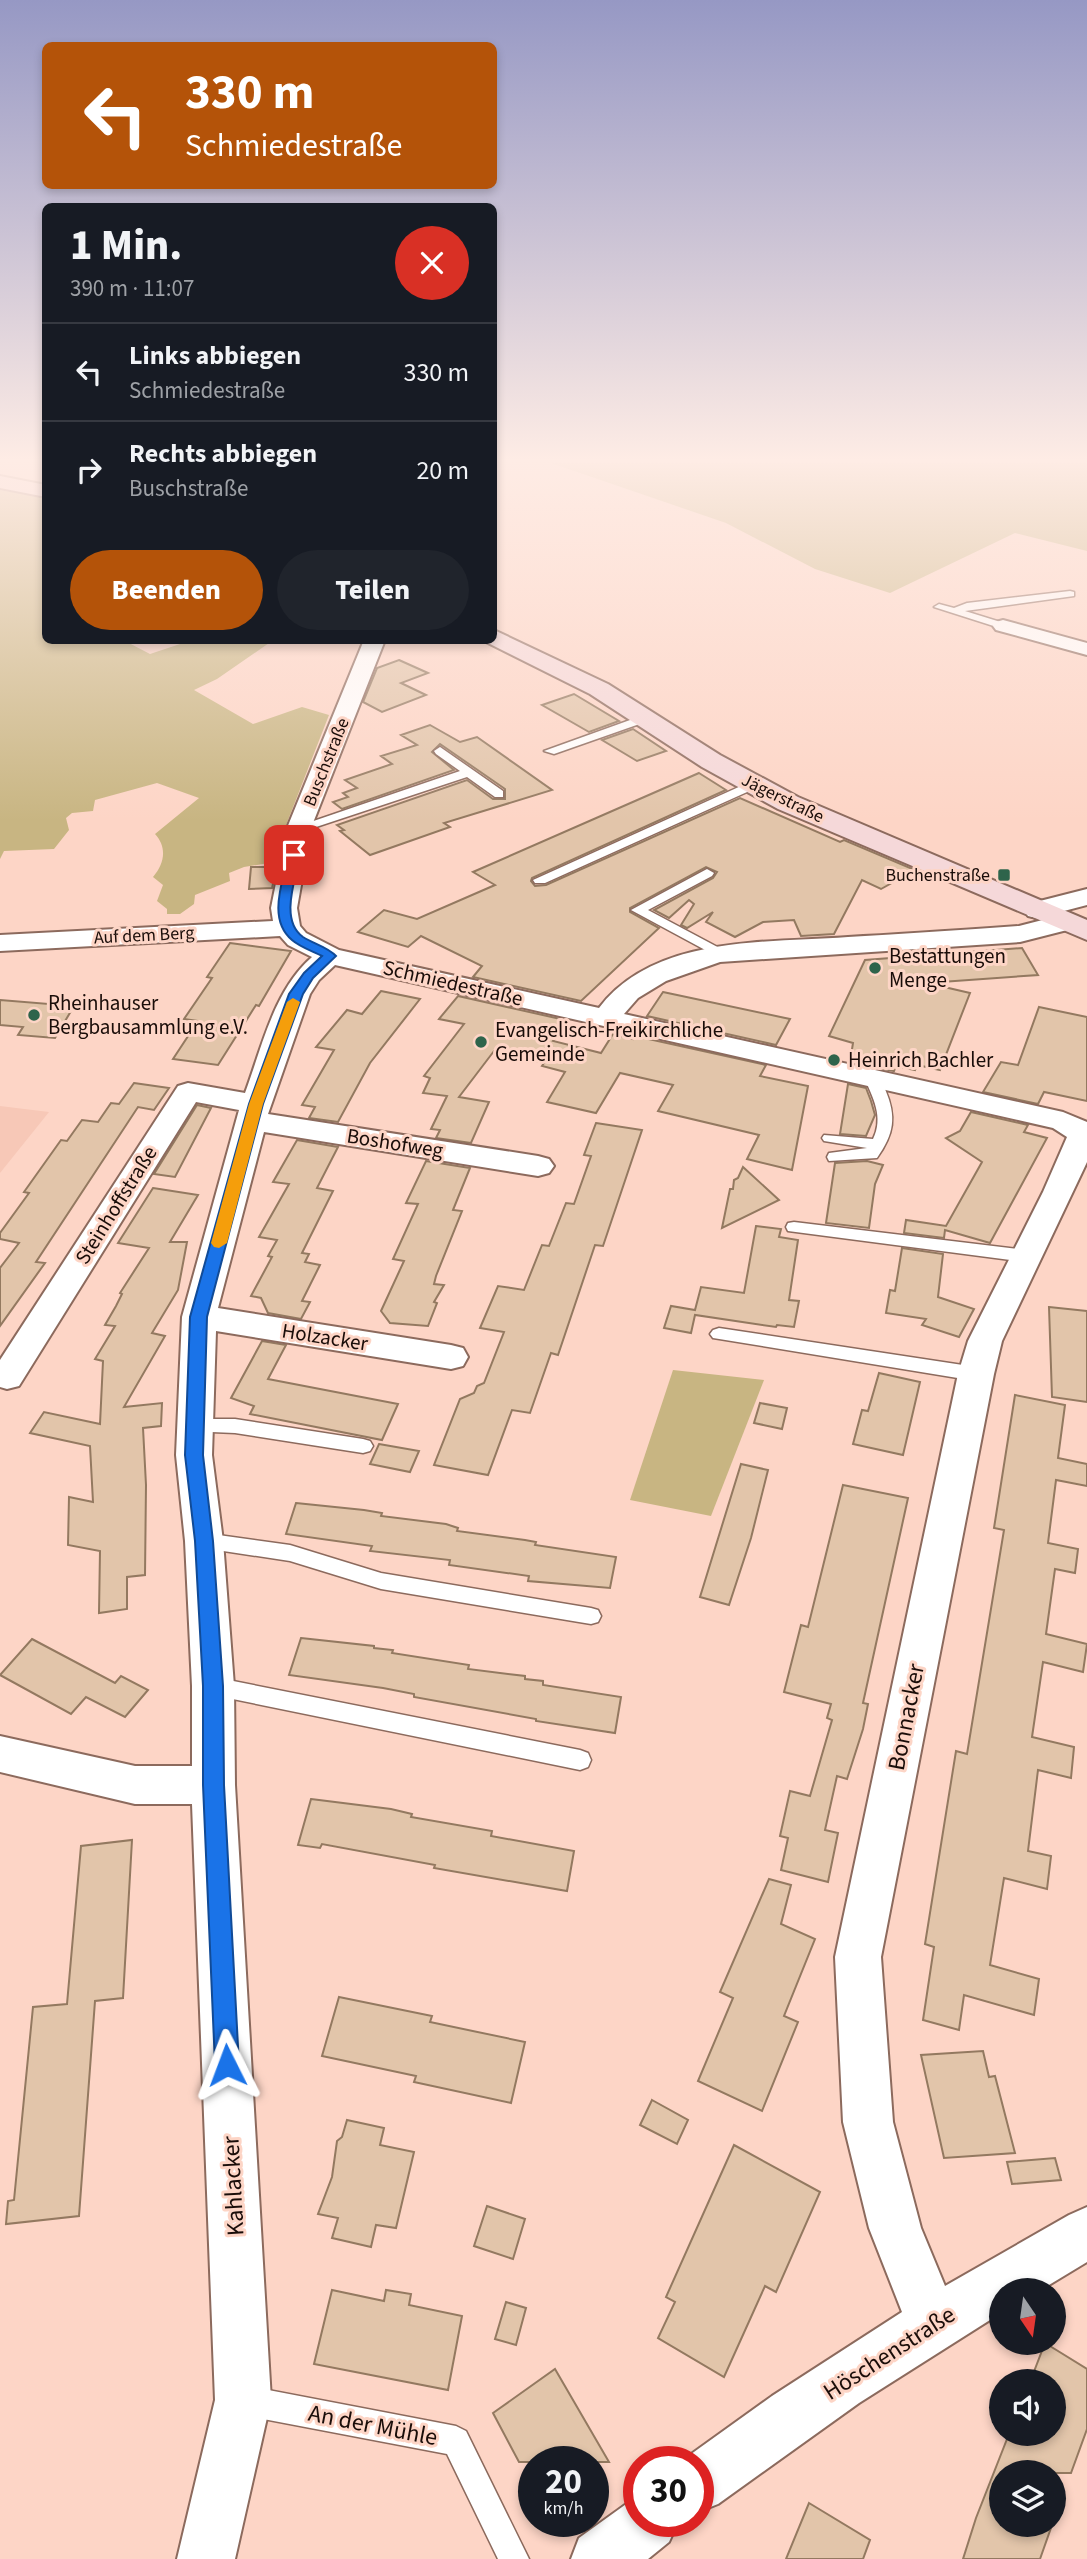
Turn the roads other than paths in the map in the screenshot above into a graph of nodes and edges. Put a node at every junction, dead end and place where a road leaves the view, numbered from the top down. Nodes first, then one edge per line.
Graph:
1 (1070, 594) dead end
2 (939, 607) dead end
3 (955, 612) junction
4 (1003, 626) joint
5 (497, 638) edge
6 (373, 644) edge
7 (1087, 649) edge
8 (644, 719) junction
9 (440, 751) dead end
10 (550, 751) dead end
11 (469, 772) junction
12 (752, 785) junction
13 (499, 793) dead end
14 (299, 828) junction
15 (706, 873) dead end
16 (540, 880) dead end
17 (1087, 897) edge
18 (1037, 910) junction
19 (1076, 927) edge
20 (287, 928) junction
21 (0, 943) edge
22 (720, 954) junction
23 (330, 956) junction
24 (607, 1017) junction
25 (872, 1077) junction
26 (255, 1112) junction
27 (1082, 1134) edge
28 (830, 1138) dead end
29 (878, 1145) junction
30 (835, 1157) dead end
31 (538, 1166) dead end
32 (1073, 1194) edge
33 (794, 1227) dead end
34 (1026, 1256) junction
35 (199, 1317) junction
36 (719, 1334) dead end
37 (451, 1357) dead end
38 (976, 1374) junction
39 (7, 1377) dead end
40 (195, 1426) junction
41 (362, 1446) dead end
42 (204, 1541) junction
43 (591, 1616) dead end
44 (213, 1686) junction
45 (0, 1754) edge
46 (580, 1760) dead end
47 (214, 1785) junction
48 (1087, 2233) edge
49 (933, 2322) junction
50 (243, 2400) junction
51 (714, 2472) edge
52 (629, 2537) edge
53 (206, 2559) edge
54 (514, 2559) edge
55 (600, 2559) edge

1 - 3 lane
2 - 3 lane
3 - 4 lane
4 - 7 street
5 - 8 street, Jägerstraße
6 - 14 street, Buschstraße
8 - 10 lane
8 - 12 street, Jägerstraße
9 - 11 lane
11 - 13 lane
11 - 14 lane
12 - 16 lane
12 - 18 street, Jägerstraße
14 - 20 street, Buschstraße
15 - 22 lane
17 - 18 street
18 - 19 street, Jägerstraße
19 - 22 street
20 - 21 street, Auf dem Berg
20 - 23 street, Schmiedestraße
22 - 24 street
23 - 24 street, Schmiedestraße
23 - 26 street, Kahlacker
24 - 25 street, Schmiedestraße
25 - 27 street, Schmiedestraße
25 - 29 lane
26 - 31 street, Boshofweg
26 - 35 street, Kahlacker
26 - 39 street, Steinhoffstraße
27 - 32 street, Bonnacker
28 - 29 lane
29 - 30 lane
32 - 34 street, Bonnacker
33 - 34 lane
34 - 38 street, Bonnacker
35 - 37 street, Holzacker
35 - 40 street, Kahlacker
36 - 38 lane
38 - 49 street, Bonnacker
40 - 41 lane
40 - 42 street, Kahlacker
42 - 43 lane
42 - 44 street, Kahlacker
44 - 46 lane
44 - 47 street, Kahlacker
45 - 47 street
47 - 50 street, Kahlacker
48 - 49 street, Höschenstraße
49 - 51 street, Höschenstraße
50 - 53 street, Kahlacker
50 - 54 lane, An der Mühle
52 - 55 street

